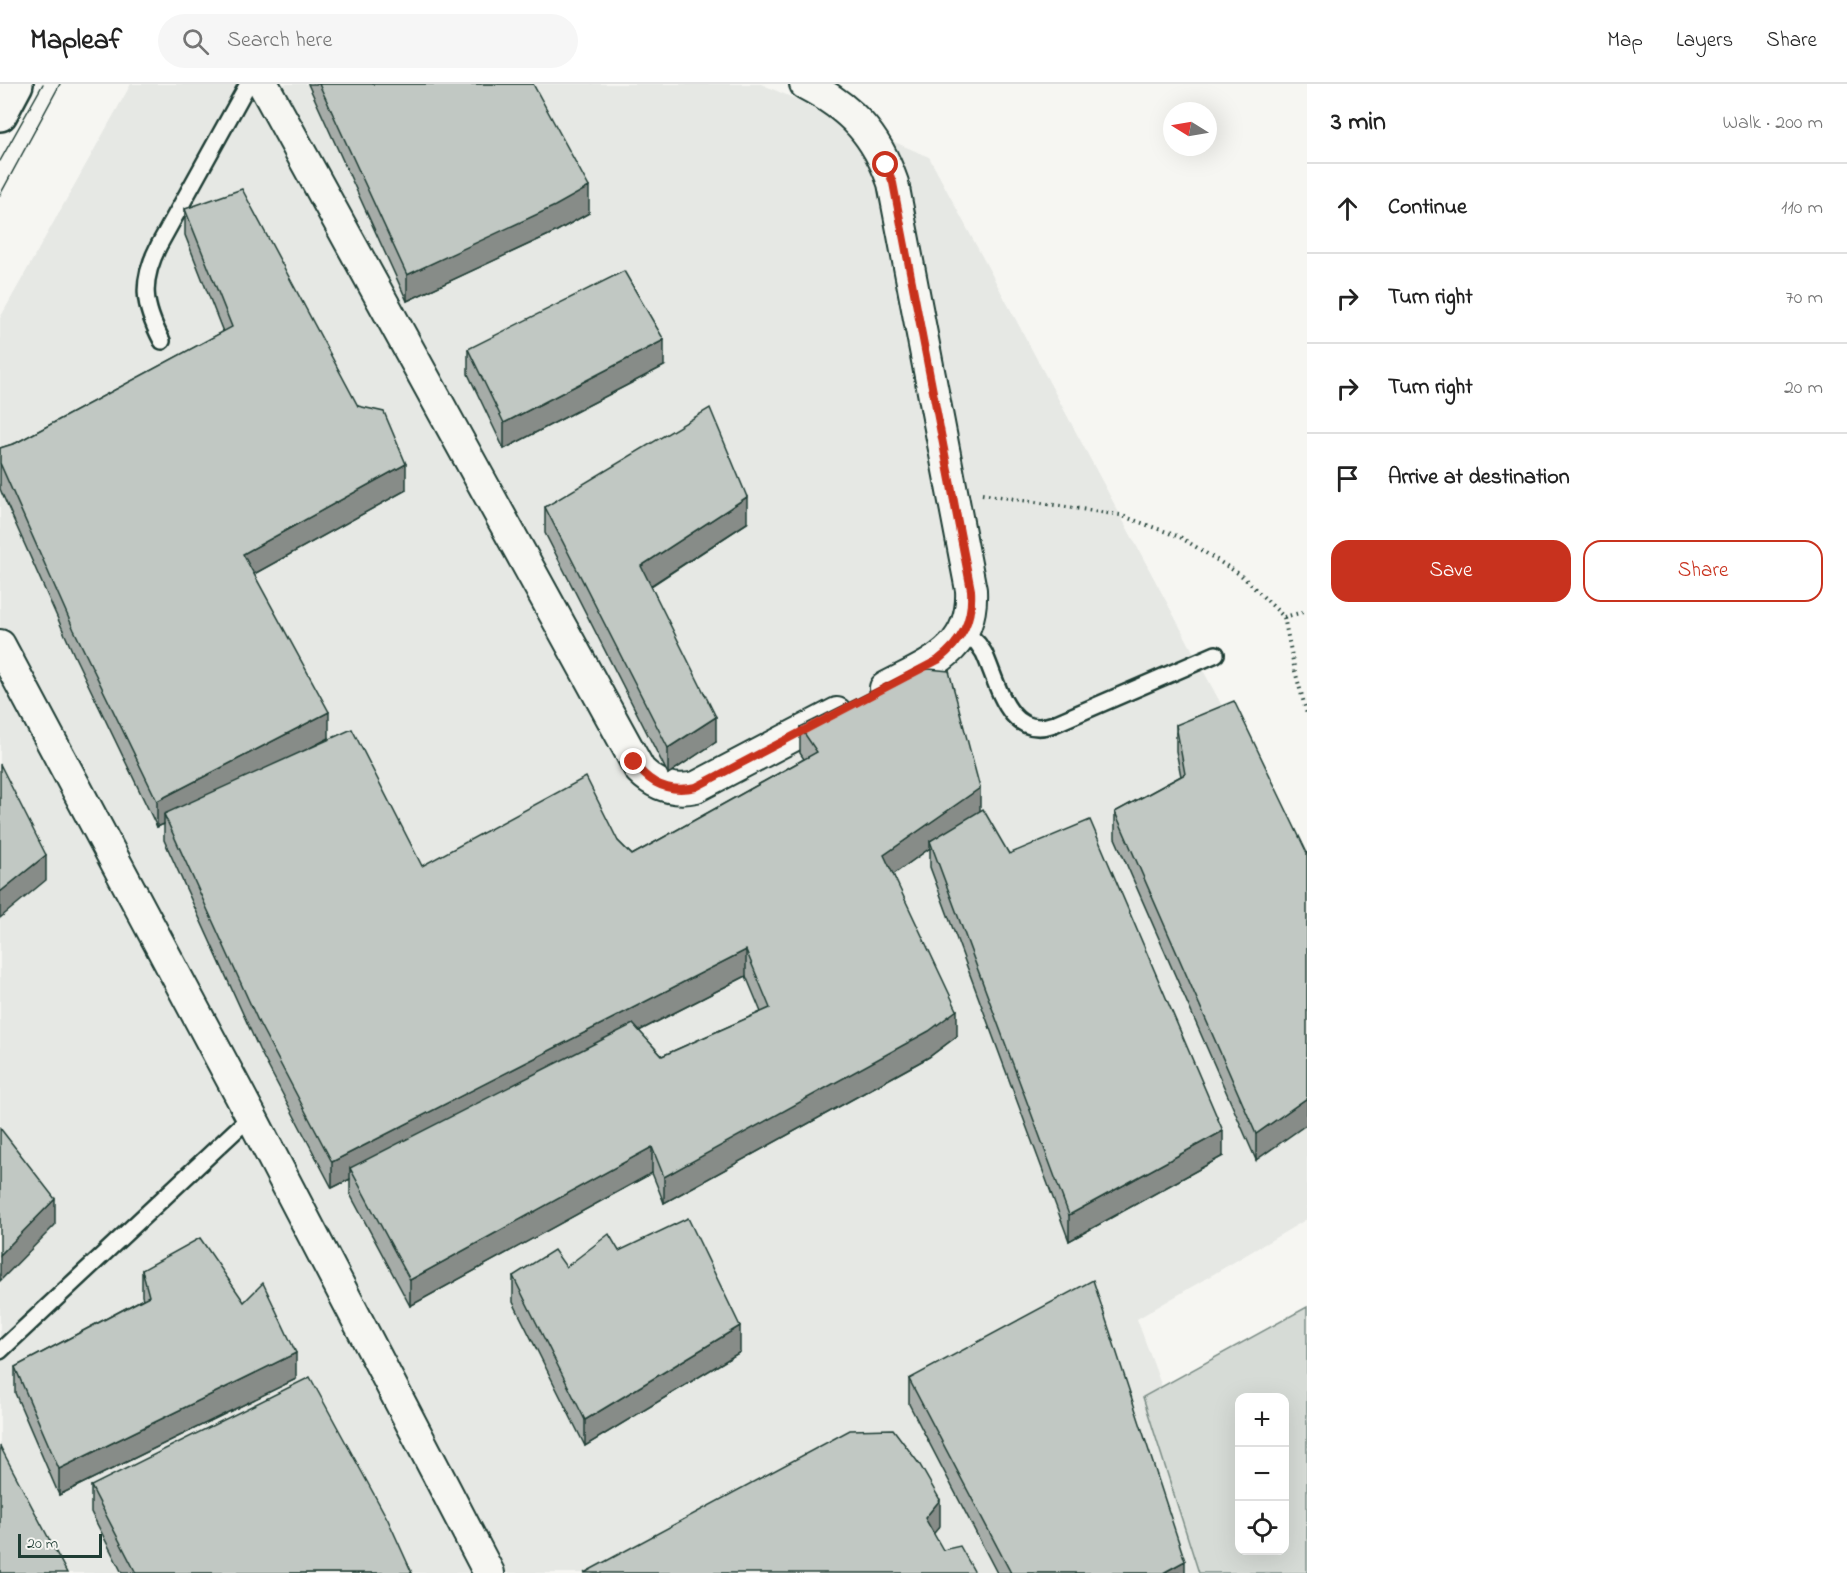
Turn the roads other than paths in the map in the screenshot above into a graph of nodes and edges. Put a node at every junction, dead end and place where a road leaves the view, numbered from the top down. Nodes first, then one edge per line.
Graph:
1 (16, 84) edge
2 (248, 84) edge
3 (263, 84) edge
4 (805, 84) edge
5 (0, 114) edge
6 (162, 340) dead end
7 (965, 631) junction
8 (0, 645) edge
9 (1216, 654) dead end
10 (251, 1116) junction
11 (0, 1351) edge
12 (489, 1573) edge

1 - 5 main road
2 - 6 lane
3 - 7 street
4 - 7 street
7 - 9 lane
8 - 10 street
10 - 11 lane
10 - 12 street

